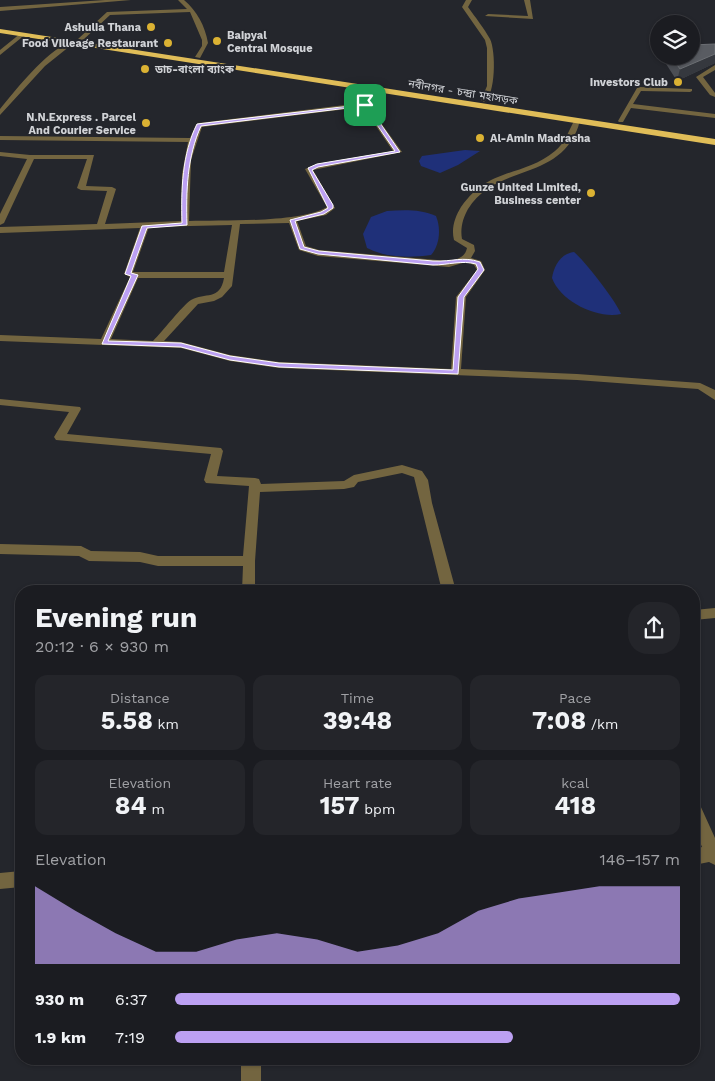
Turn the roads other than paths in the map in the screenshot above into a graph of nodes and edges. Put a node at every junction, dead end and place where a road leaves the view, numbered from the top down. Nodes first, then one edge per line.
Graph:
1 (128, 0) edge
2 (181, 0) edge
3 (469, 0) edge
4 (527, 0) edge
5 (0, 9) edge
6 (192, 10) junction
7 (488, 16) dead end
8 (0, 26) edge
9 (0, 31) edge
10 (23, 34) junction
11 (81, 39) junction
12 (72, 42) junction
13 (0, 53) edge
14 (198, 57) junction
15 (715, 67) edge
16 (699, 77) junction
17 (362, 88) junction
18 (704, 93) edge
19 (484, 100) junction
20 (365, 105) junction
21 (629, 106) junction
22 (1, 111) edge
23 (715, 116) edge
24 (577, 120) junction
25 (621, 121) junction
26 (715, 135) edge
27 (0, 138) edge
28 (192, 140) junction
29 (715, 142) edge
30 (0, 154) edge
31 (30, 156) junction
32 (292, 220) junction
33 (0, 223) edge
34 (236, 223) junction
35 (184, 225) junction
36 (145, 226) junction
37 (100, 227) junction
38 (0, 230) edge
39 (466, 259) junction
40 (135, 275) junction
41 (230, 275) junction
42 (0, 338) edge
43 (104, 343) junction
44 (155, 345) junction
45 (456, 372) junction
46 (715, 398) edge
47 (0, 402) edge
48 (255, 488) junction
49 (0, 549) edge
50 (249, 561) junction
51 (249, 585) edge
52 (447, 585) edge
53 (715, 613) edge
54 (700, 614) edge
55 (700, 823) edge
56 (714, 853) edge
57 (700, 856) edge
58 (15, 880) edge
59 (0, 881) edge
60 (251, 1065) edge
61 (251, 1081) edge

1 - 5 street
2 - 6 street
3 - 19 street
4 - 7 street
6 - 11 street
6 - 14 street
8 - 11 highway, নবীনগর - চন্দ্রা মহাসড়ক
9 - 10 highway, নবীনগর - চন্দ্রা মহাসড়ক
10 - 12 highway, নবীনগর - চন্দ্রা মহাসড়ক
10 - 13 street
11 - 14 highway, নবীনগর - চন্দ্রা মহাসড়ক
12 - 17 highway, নবীনগর - চন্দ্রা মহাসড়ক
12 - 22 street
14 - 19 highway, নবীনগর - চন্দ্রা মহাসড়ক
15 - 16 street
16 - 18 street
16 - 18 street
17 - 20 street
17 - 24 highway, নবীনগর - চন্দ্রা মহাসড়ক
18 - 21 street
19 - 25 highway, নবীনগর - চন্দ্রা মহাসড়ক
20 - 28 street
20 - 32 street
21 - 23 street
21 - 25 street
24 - 29 highway, নবীনগর - চন্দ্রা মহাসড়ক
24 - 39 street
25 - 26 highway, নবীনগর - চন্দ্রা মহাসড়ক
27 - 28 street
28 - 35 street
30 - 31 street
31 - 33 street
31 - 37 street
32 - 34 street
32 - 39 street
34 - 35 street
34 - 41 street
35 - 36 street
36 - 37 street
36 - 40 street
37 - 38 street
39 - 45 street
40 - 41 street
40 - 43 street
41 - 44 street
42 - 43 street
43 - 44 street
44 - 45 street
45 - 46 street
47 - 48 street
48 - 50 street
48 - 52 street
49 - 50 street
50 - 51 street
53 - 54 street
55 - 56 street
56 - 57 street
58 - 59 street
60 - 61 street

